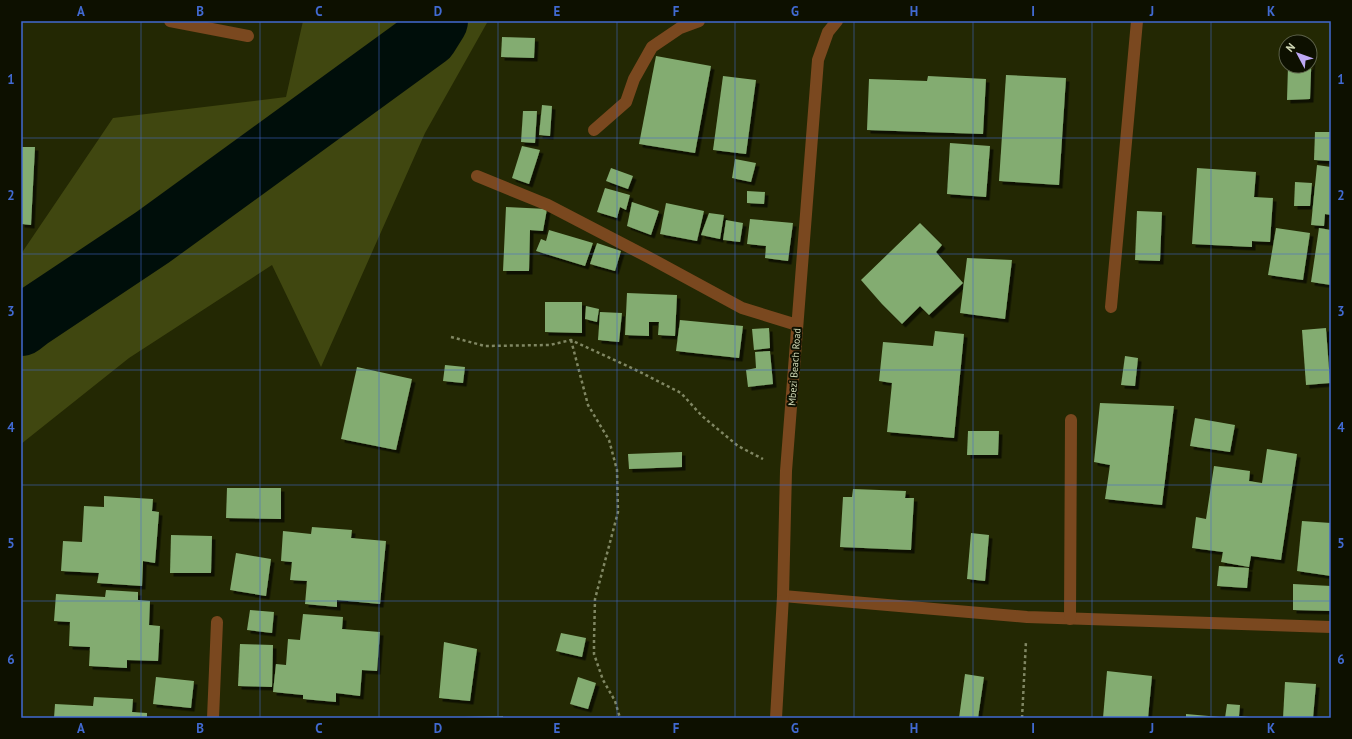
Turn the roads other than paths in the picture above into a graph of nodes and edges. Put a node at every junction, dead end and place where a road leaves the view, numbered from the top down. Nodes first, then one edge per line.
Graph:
1 (170, 21) edge
2 (699, 21) edge
3 (837, 21) edge
4 (1136, 21) edge
5 (248, 36) dead end
6 (594, 130) dead end
7 (477, 176) dead end
8 (1111, 306) dead end
9 (797, 324) junction
10 (1070, 420) dead end
11 (783, 596) junction
12 (1070, 619) junction
13 (217, 622) dead end
14 (1331, 628) edge
15 (214, 718) edge
16 (776, 718) edge

1 - 5 street
2 - 6 street
3 - 9 street, Mbezi Beach Road
4 - 8 street
7 - 9 street
9 - 11 street, Mbezi Beach Road
10 - 12 street
11 - 12 street
11 - 16 street, Mbezi Beach Road
12 - 14 street
13 - 15 street

